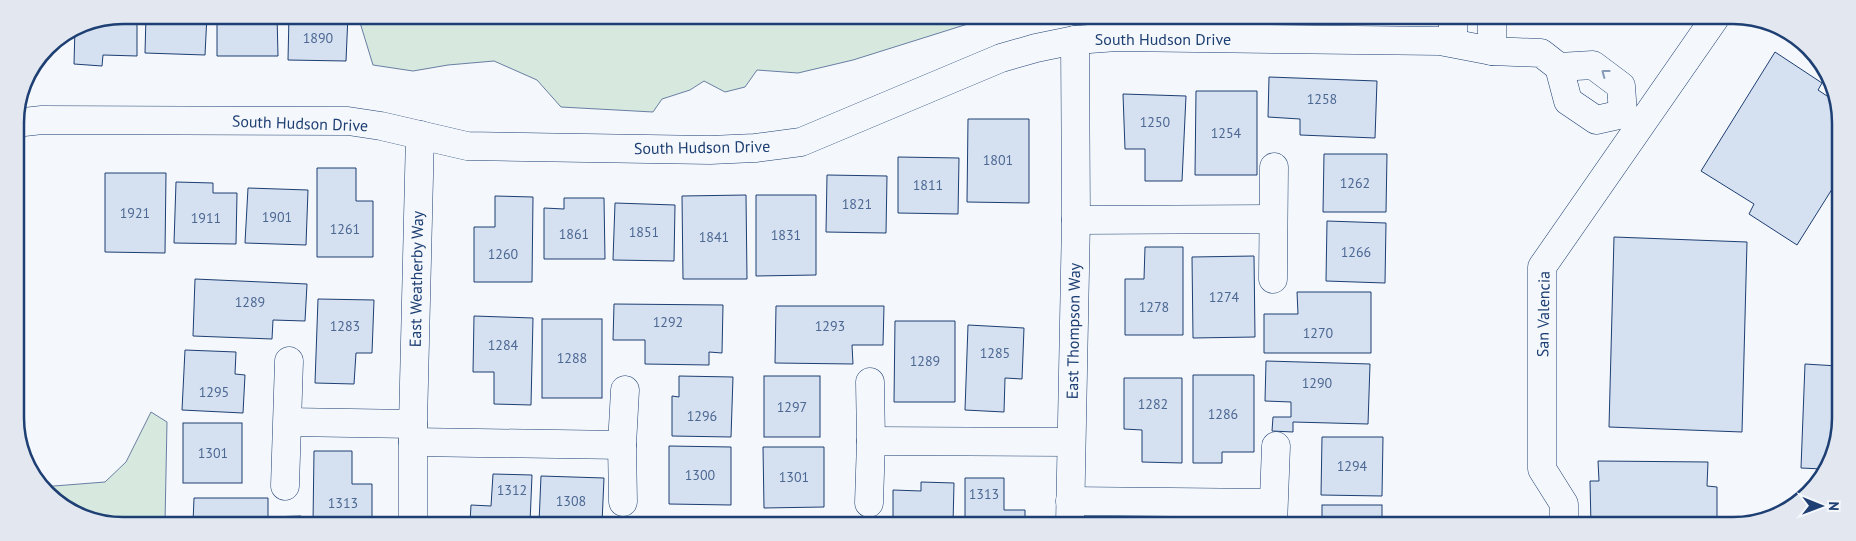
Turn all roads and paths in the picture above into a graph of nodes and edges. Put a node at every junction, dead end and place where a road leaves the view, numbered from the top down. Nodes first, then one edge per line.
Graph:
1 (1492, 24) edge
2 (1710, 24) edge
3 (1453, 31) edge
4 (1075, 40) junction
5 (1492, 51) junction
6 (1559, 67) junction
7 (1631, 120) junction
8 (24, 122) edge
9 (420, 135) junction
10 (1274, 167) dead end
11 (1273, 219) junction
12 (1076, 220) junction
13 (1273, 279) dead end
14 (289, 361) dead end
15 (870, 382) dead end
16 (625, 390) dead end
17 (288, 422) junction
18 (413, 433) junction
19 (871, 441) junction
20 (1070, 442) junction
21 (622, 445) junction
22 (1276, 446) dead end
23 (285, 486) dead end
24 (623, 502) dead end
25 (869, 503) dead end
26 (1070, 513) edge
27 (1273, 514) edge
28 (413, 517) edge
29 (1564, 517) edge

1 - 5 street
2 - 7 street, San Valencia
3 - 4 street, South Hudson Drive
3 - 5 street, South Hudson Drive
4 - 9 street, South Hudson Drive
4 - 12 street, East Thompson Way
5 - 6 street
6 - 7 street
7 -> 6 street
7 - 29 street, San Valencia
8 - 9 street, South Hudson Drive
9 - 18 street, East Weatherby Way
10 - 11 street
11 - 12 street
11 - 13 street
12 - 20 street, East Thompson Way
14 - 17 street
15 - 19 street
16 - 21 street
17 - 18 street
17 - 23 street
18 - 21 street
18 - 28 street, East Weatherby Way
19 - 20 street
19 - 25 street
20 - 26 street, East Thompson Way
21 - 24 street
22 - 27 street, East Thompson Way
26 - 27 street, East Thompson Way

